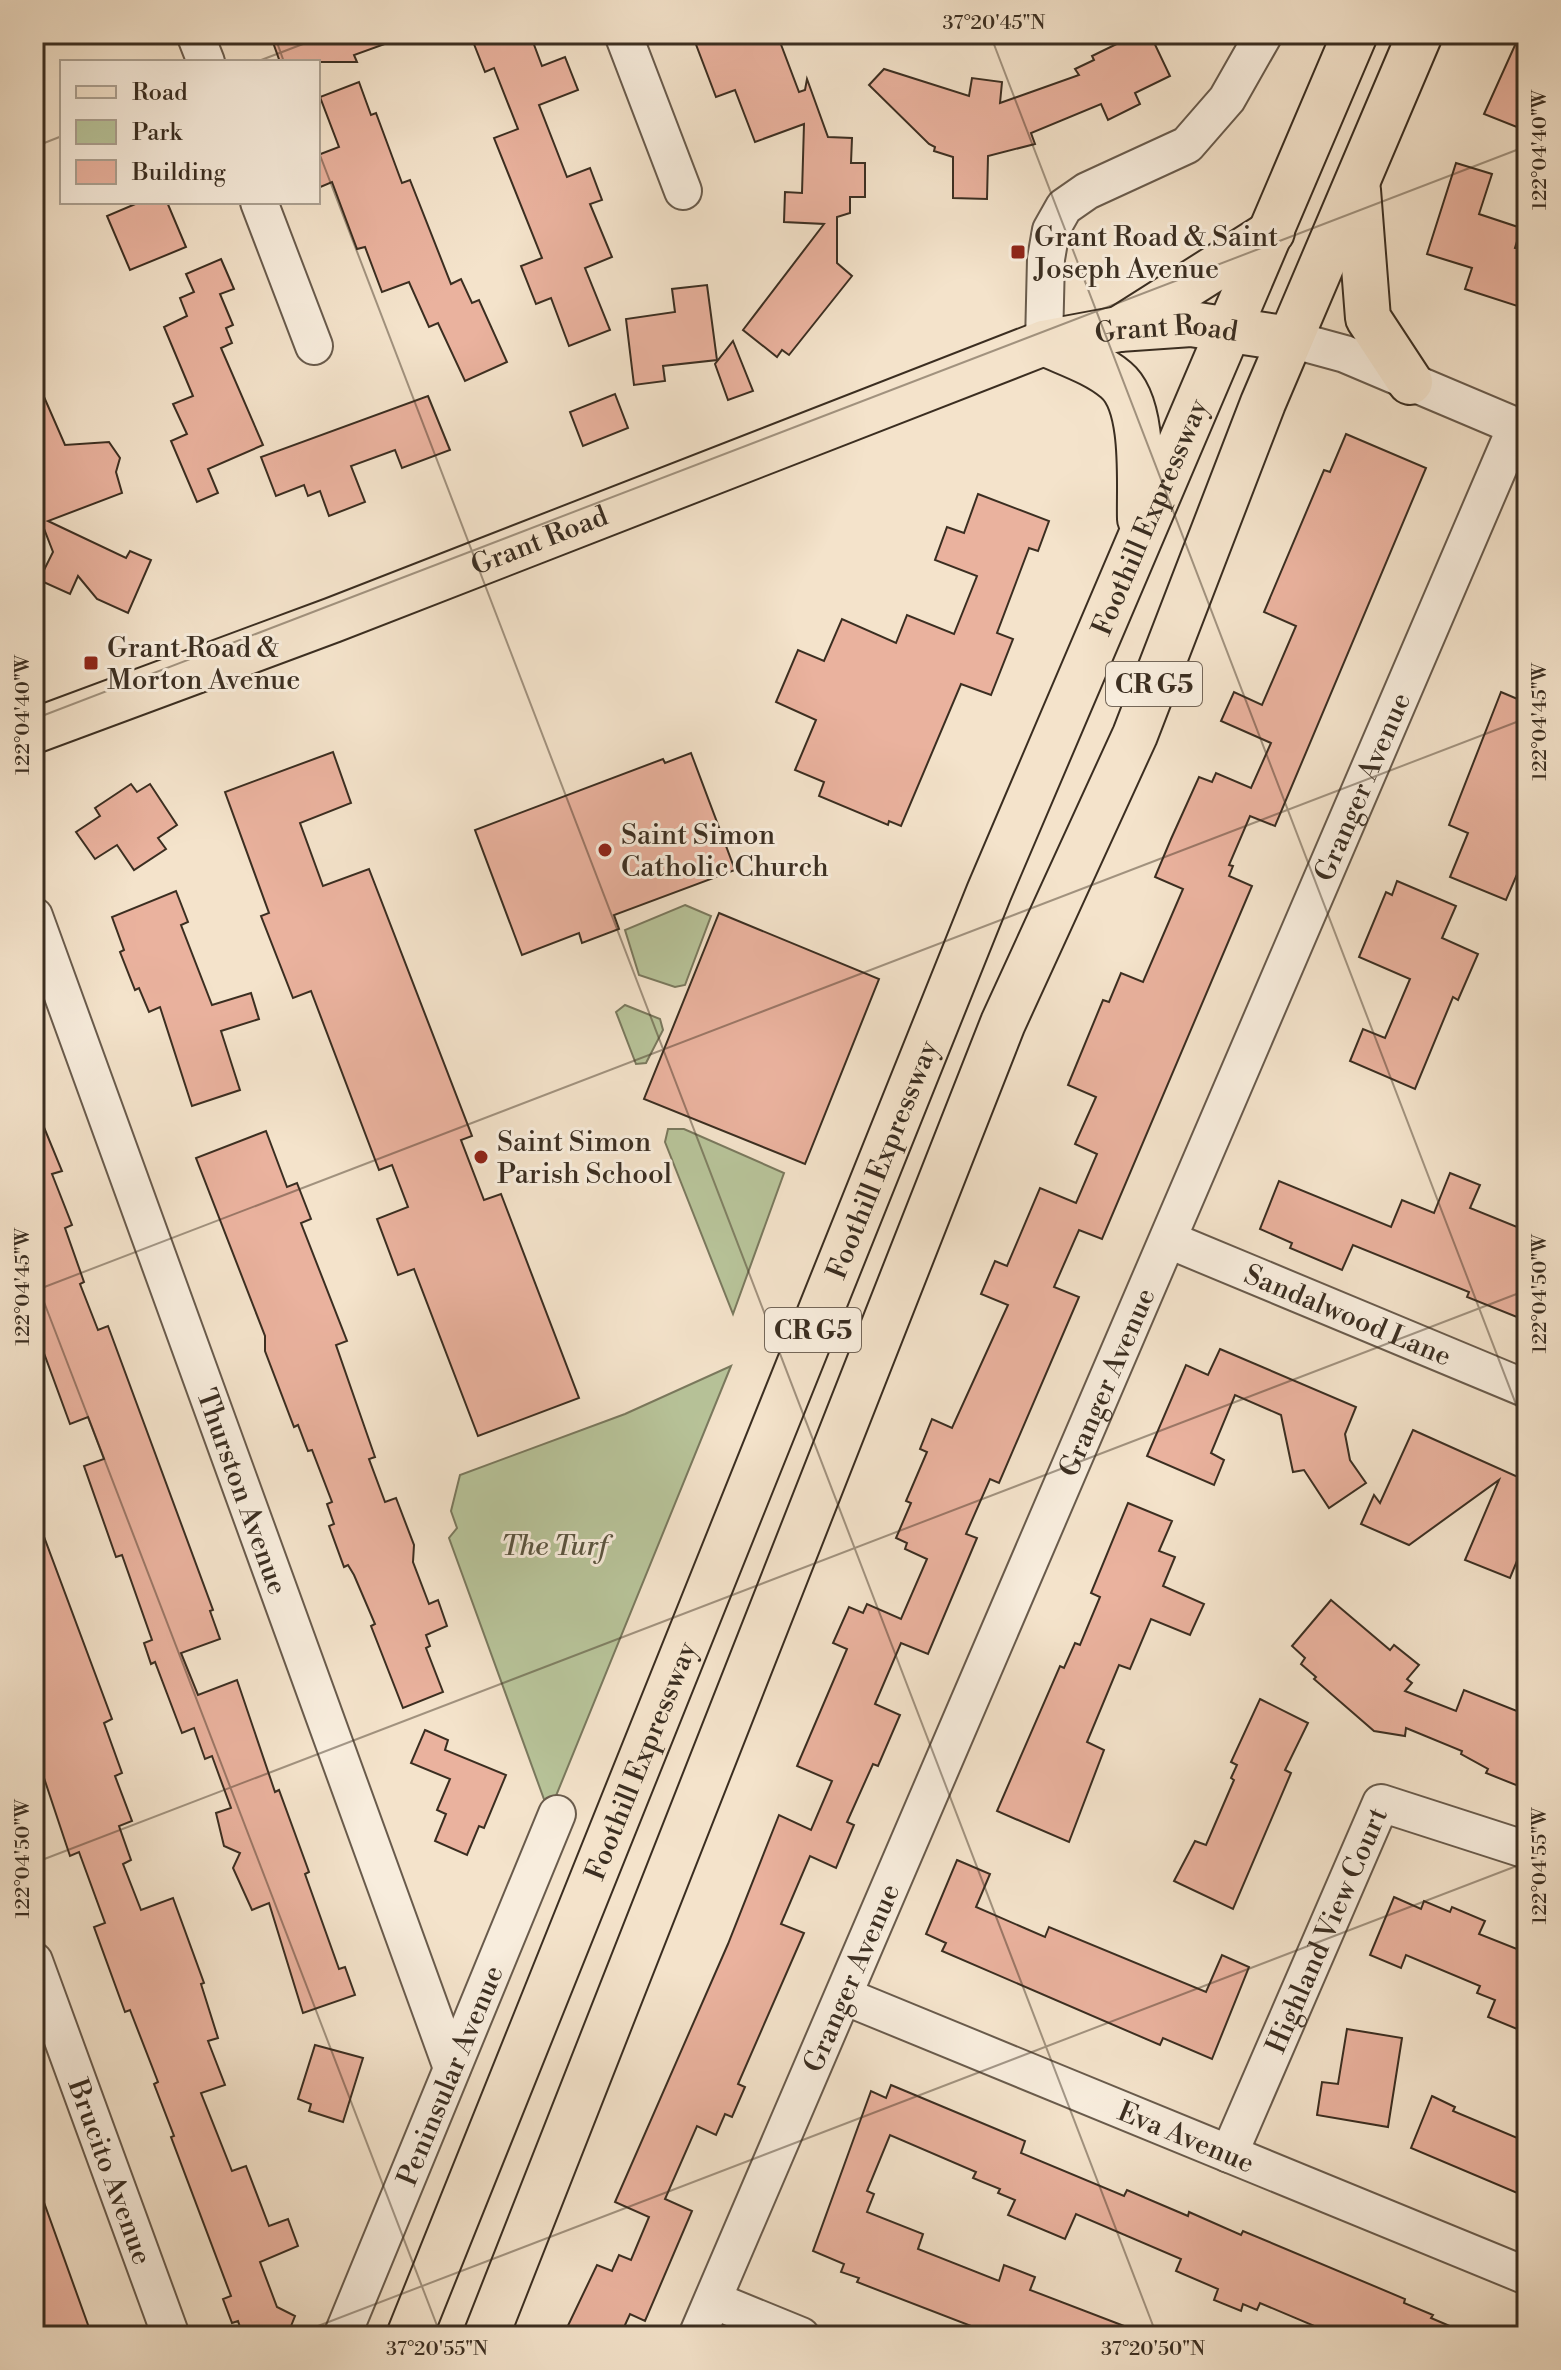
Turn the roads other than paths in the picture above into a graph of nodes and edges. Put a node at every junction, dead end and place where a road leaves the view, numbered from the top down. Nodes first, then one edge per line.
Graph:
1 (195, 34) edge
2 (623, 34) edge
3 (1264, 34) edge
4 (1355, 34) edge
5 (1420, 34) edge
6 (205, 60) edge
7 (1358, 181) junction
8 (683, 191) dead end
9 (260, 204) edge
10 (1272, 232) junction
11 (1228, 328) junction
12 (1119, 329) junction
13 (1290, 339) junction
14 (1044, 343) junction
15 (314, 346) dead end
16 (1410, 382) junction
17 (1522, 429) edge
18 (1141, 538) junction
19 (34, 731) edge
20 (34, 916) edge
21 (1169, 1240) junction
22 (1527, 1389) edge
23 (557, 1814) dead end
24 (1527, 1850) edge
25 (34, 1961) edge
26 (844, 1996) junction
27 (452, 2068) junction
28 (1229, 2154) junction
29 (1527, 2276) edge
30 (713, 2300) junction
31 (171, 2336) edge
32 (342, 2336) edge
33 (409, 2336) edge
34 (486, 2336) edge
35 (697, 2336) edge
36 (801, 2336) edge

1 - 6 street
2 - 8 street
3 - 14 street
4 - 10 main road, Foothill Expressway / CR G5
5 - 7 main road, CR G5
7 - 13 main road, CR G5
7 - 16 main road
9 - 15 street
10 - 11 main road, Foothill Expressway / CR G5
10 - 12 main road
11 - 12 main road, Grant Road
11 - 13 main road, Grant Road
11 - 18 main road, Foothill Expressway / CR G5
12 - 14 main road, Grant Road
13 - 16 street
13 - 34 main road, CR G5
14 - 18 main road
14 - 19 main road, Grant Road
16 - 17 street
17 - 21 street, Granger Avenue
18 - 33 main road, Foothill Expressway / CR G5
20 - 27 street, Thurston Avenue
21 - 22 street, Sandalwood Lane
21 - 26 street, Granger Avenue
23 - 27 street, Peninsular Avenue
24 - 28 street, Highland View Court
25 - 31 street, Brucito Avenue
26 - 28 street, Eva Avenue
26 - 30 street, Granger Avenue
27 - 32 street, Peninsular Avenue
28 - 29 street, Eva Avenue
30 - 35 street, Granger Avenue
30 - 36 street

